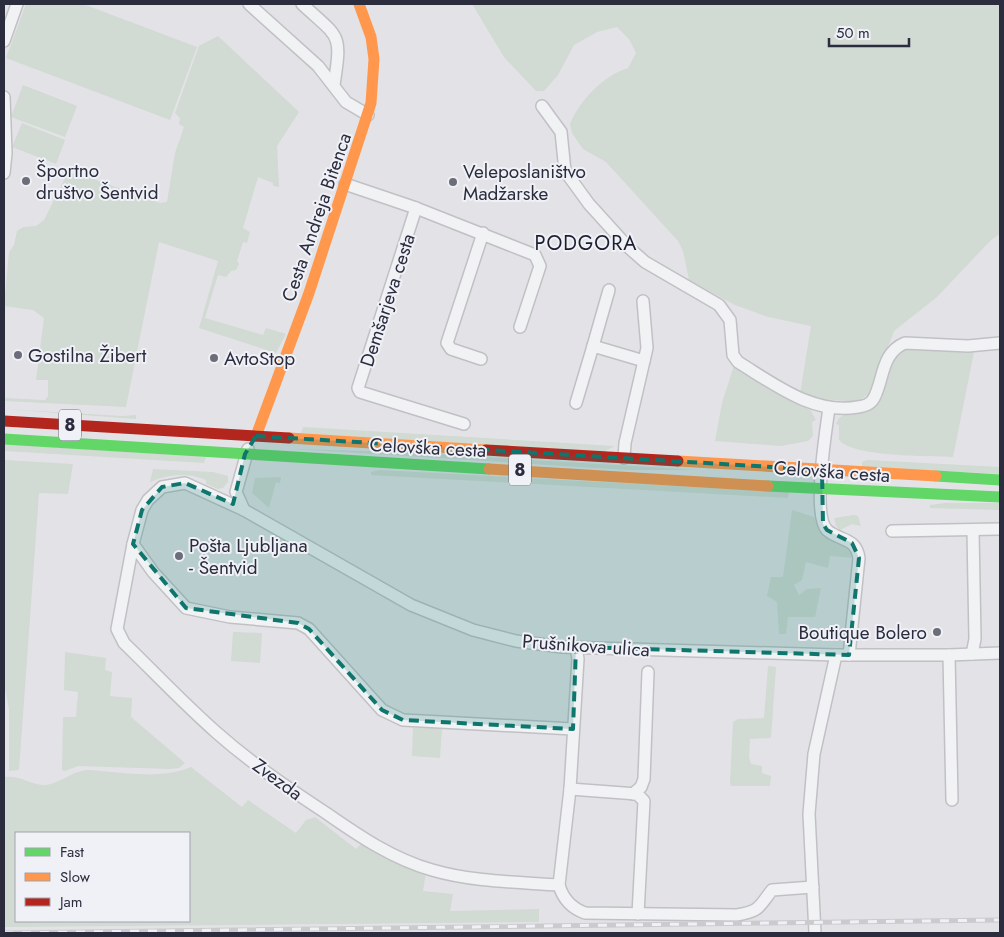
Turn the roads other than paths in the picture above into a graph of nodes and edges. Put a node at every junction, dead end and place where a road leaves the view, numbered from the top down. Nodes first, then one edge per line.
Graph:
1 (17, 4) edge
2 (248, 4) edge
3 (302, 4) edge
4 (359, 4) edge
5 (4, 41) edge
6 (334, 85) junction
7 (4, 97) edge
8 (542, 106) dead end
9 (368, 115) junction
10 (4, 174) edge
11 (345, 184) junction
12 (416, 208) junction
13 (483, 233) junction
14 (609, 290) dead end
15 (643, 301) dead end
16 (520, 327) dead end
17 (1000, 343) edge
18 (593, 346) junction
19 (481, 359) dead end
20 (644, 361) junction
21 (576, 403) dead end
22 (829, 408) junction
23 (4, 421) edge
24 (464, 424) dead end
25 (256, 436) junction
26 (4, 439) edge
27 (246, 454) junction
28 (624, 458) junction
29 (822, 470) junction
30 (1000, 480) edge
31 (820, 489) junction
32 (1000, 497) edge
33 (244, 510) junction
34 (1000, 530) edge
35 (892, 531) dead end
36 (973, 531) junction
37 (132, 544) junction
38 (576, 647) junction
39 (1000, 652) edge
40 (972, 654) junction
41 (836, 655) junction
42 (849, 655) junction
43 (949, 655) junction
44 (648, 672) dead end
45 (573, 728) junction
46 (570, 789) junction
47 (633, 794) junction
48 (952, 800) dead end
49 (559, 885) junction
50 (813, 887) junction
51 (638, 914) junction
52 (815, 933) edge

1 - 5 street
2 - 6 street
3 - 6 street
4 - 9 main road, Cesta Andreja Bitenca
6 - 9 street
7 - 10 street
8 - 22 street
9 - 11 main road, Cesta Andreja Bitenca
11 - 12 street
11 - 25 main road, Cesta Andreja Bitenca
12 - 13 street
12 - 24 street, Demšarjeva cesta
13 - 16 street
13 - 19 street
14 - 18 street
15 - 20 street
17 - 22 street
18 - 20 street
18 - 21 street
20 - 28 street
22 - 29 street
23 - 25 main road, Celovška cesta / 8
25 - 27 street
25 - 28 main road, Celovška cesta / 8
26 - 27 main road, Celovška cesta / 8
27 - 31 main road, Celovška cesta / 8
27 - 33 street
28 - 29 main road, Celovška cesta / 8
29 - 30 main road, Celovška cesta / 8
29 - 31 street
31 - 32 main road, Celovška cesta / 8
31 - 42 street
33 - 37 street, Zvezda
33 - 38 street, Prušnikova ulica
34 - 36 street
35 - 36 street
36 - 40 street
37 - 45 street
37 - 49 street, Zvezda
38 - 41 street, Prušnikova ulica
38 - 45 street
39 - 40 street, Prušnikova ulica
40 - 43 street, Prušnikova ulica
41 - 42 street, Prušnikova ulica
41 - 50 street
42 - 43 street, Prušnikova ulica
43 - 48 street
44 - 47 street
45 - 46 street
46 - 47 street
46 - 49 street
47 - 51 street
49 - 51 street
50 - 51 street
50 - 52 street

